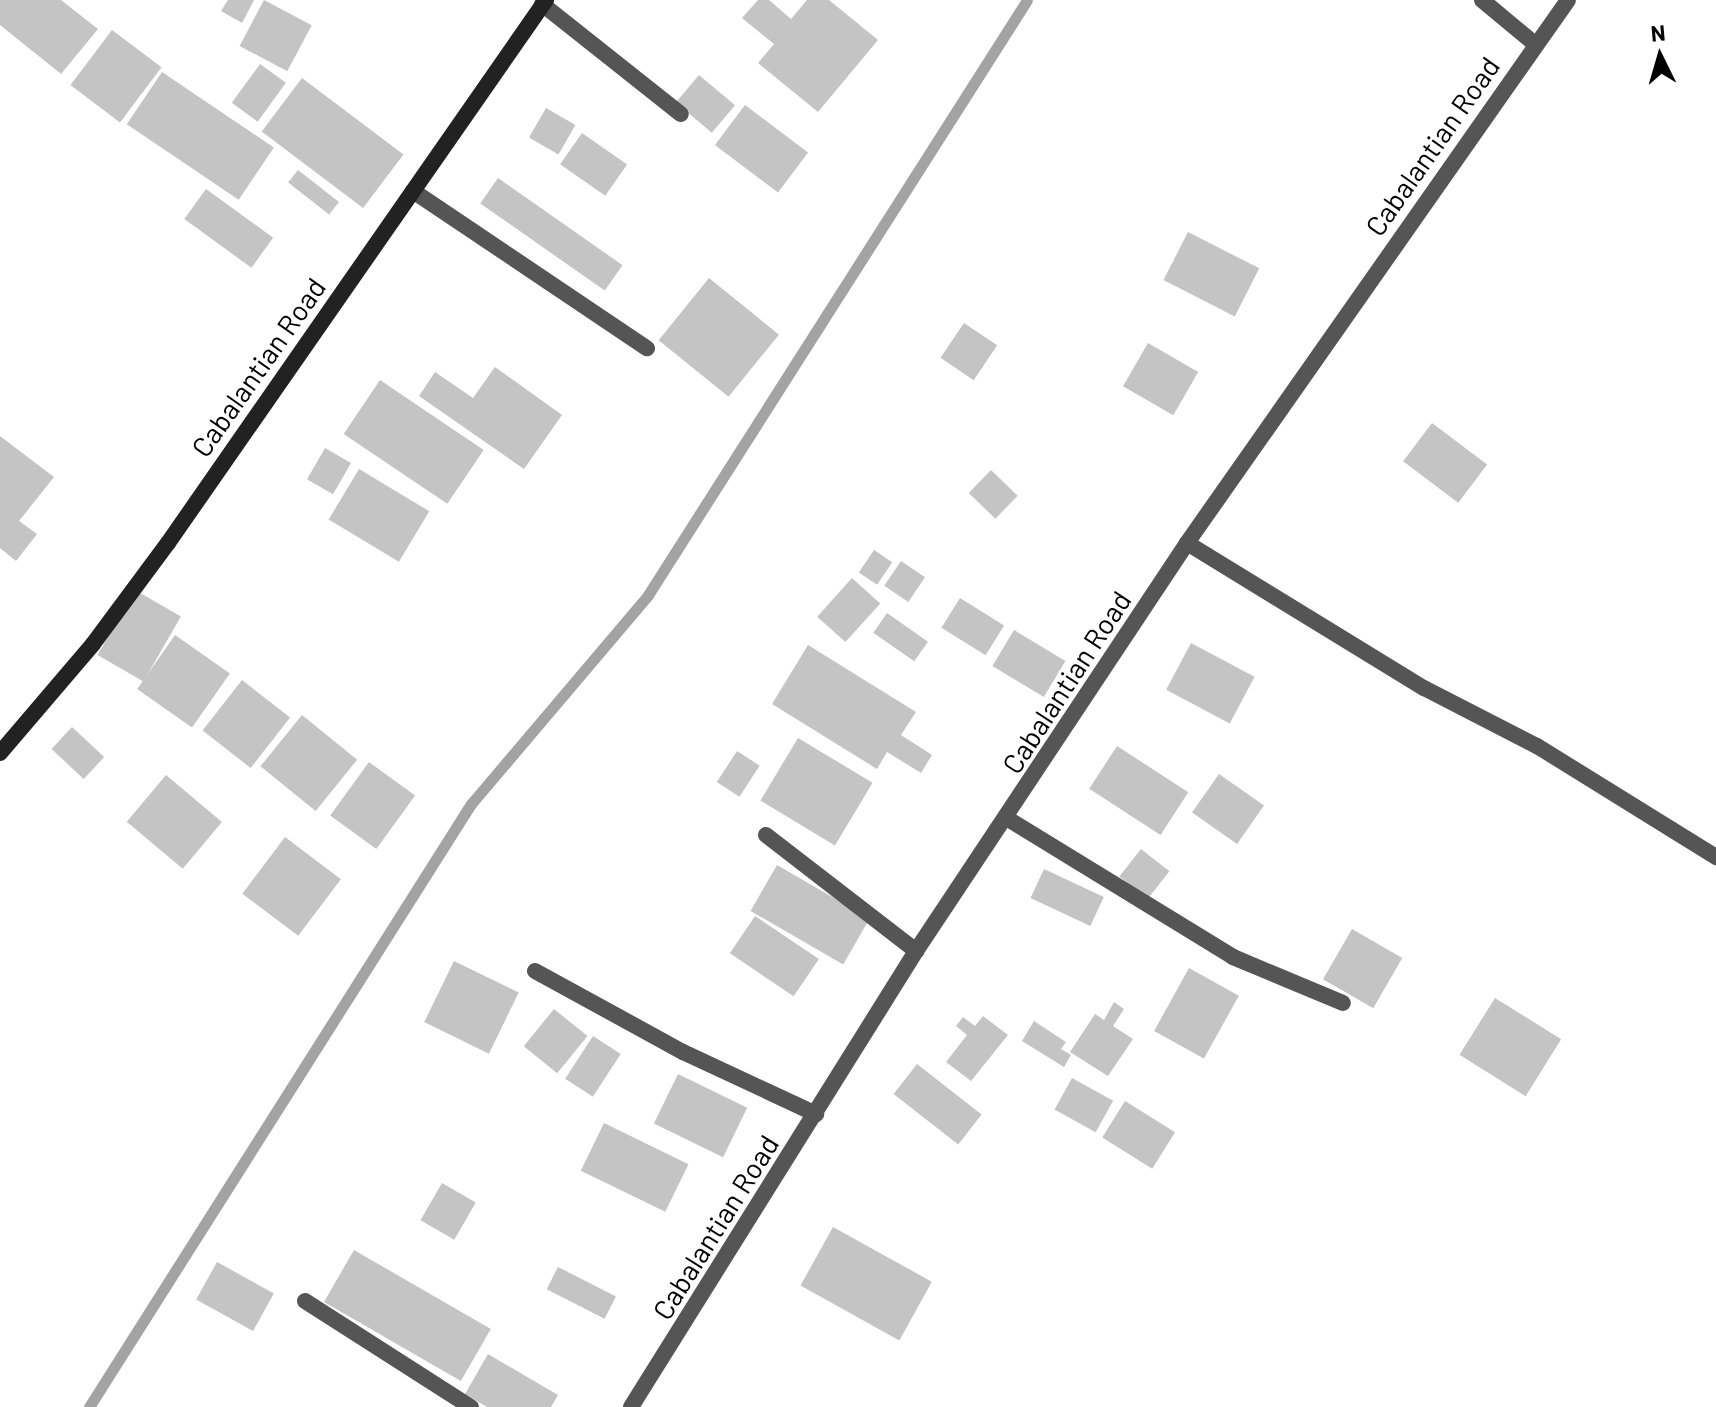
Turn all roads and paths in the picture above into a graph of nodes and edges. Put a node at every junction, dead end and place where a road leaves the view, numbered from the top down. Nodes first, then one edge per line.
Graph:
1 (1482, 0) edge
2 (1568, 0) edge
3 (544, 2) edge
4 (1535, 44) junction
5 (681, 114) dead end
6 (413, 191) junction
7 (647, 348) dead end
8 (1187, 543) junction
9 (0, 753) edge
10 (1008, 819) junction
11 (766, 835) dead end
12 (1716, 857) edge
13 (916, 951) junction
14 (535, 971) dead end
15 (1343, 1003) dead end
16 (816, 1114) junction
17 (305, 1301) dead end
18 (471, 1407) edge
19 (631, 1407) edge

1 - 4 street
2 - 4 street, Cabalantian Road
3 - 5 street
3 - 6 street, Cabalantian Road
4 - 8 street, Cabalantian Road
6 - 7 street
6 - 9 street, Cabalantian Road
8 - 10 street, Cabalantian Road
8 - 12 street
10 - 13 street, Cabalantian Road
10 - 15 street
11 - 13 street
13 - 16 street, Cabalantian Road
14 - 16 street
16 - 19 street, Cabalantian Road
17 - 18 street

